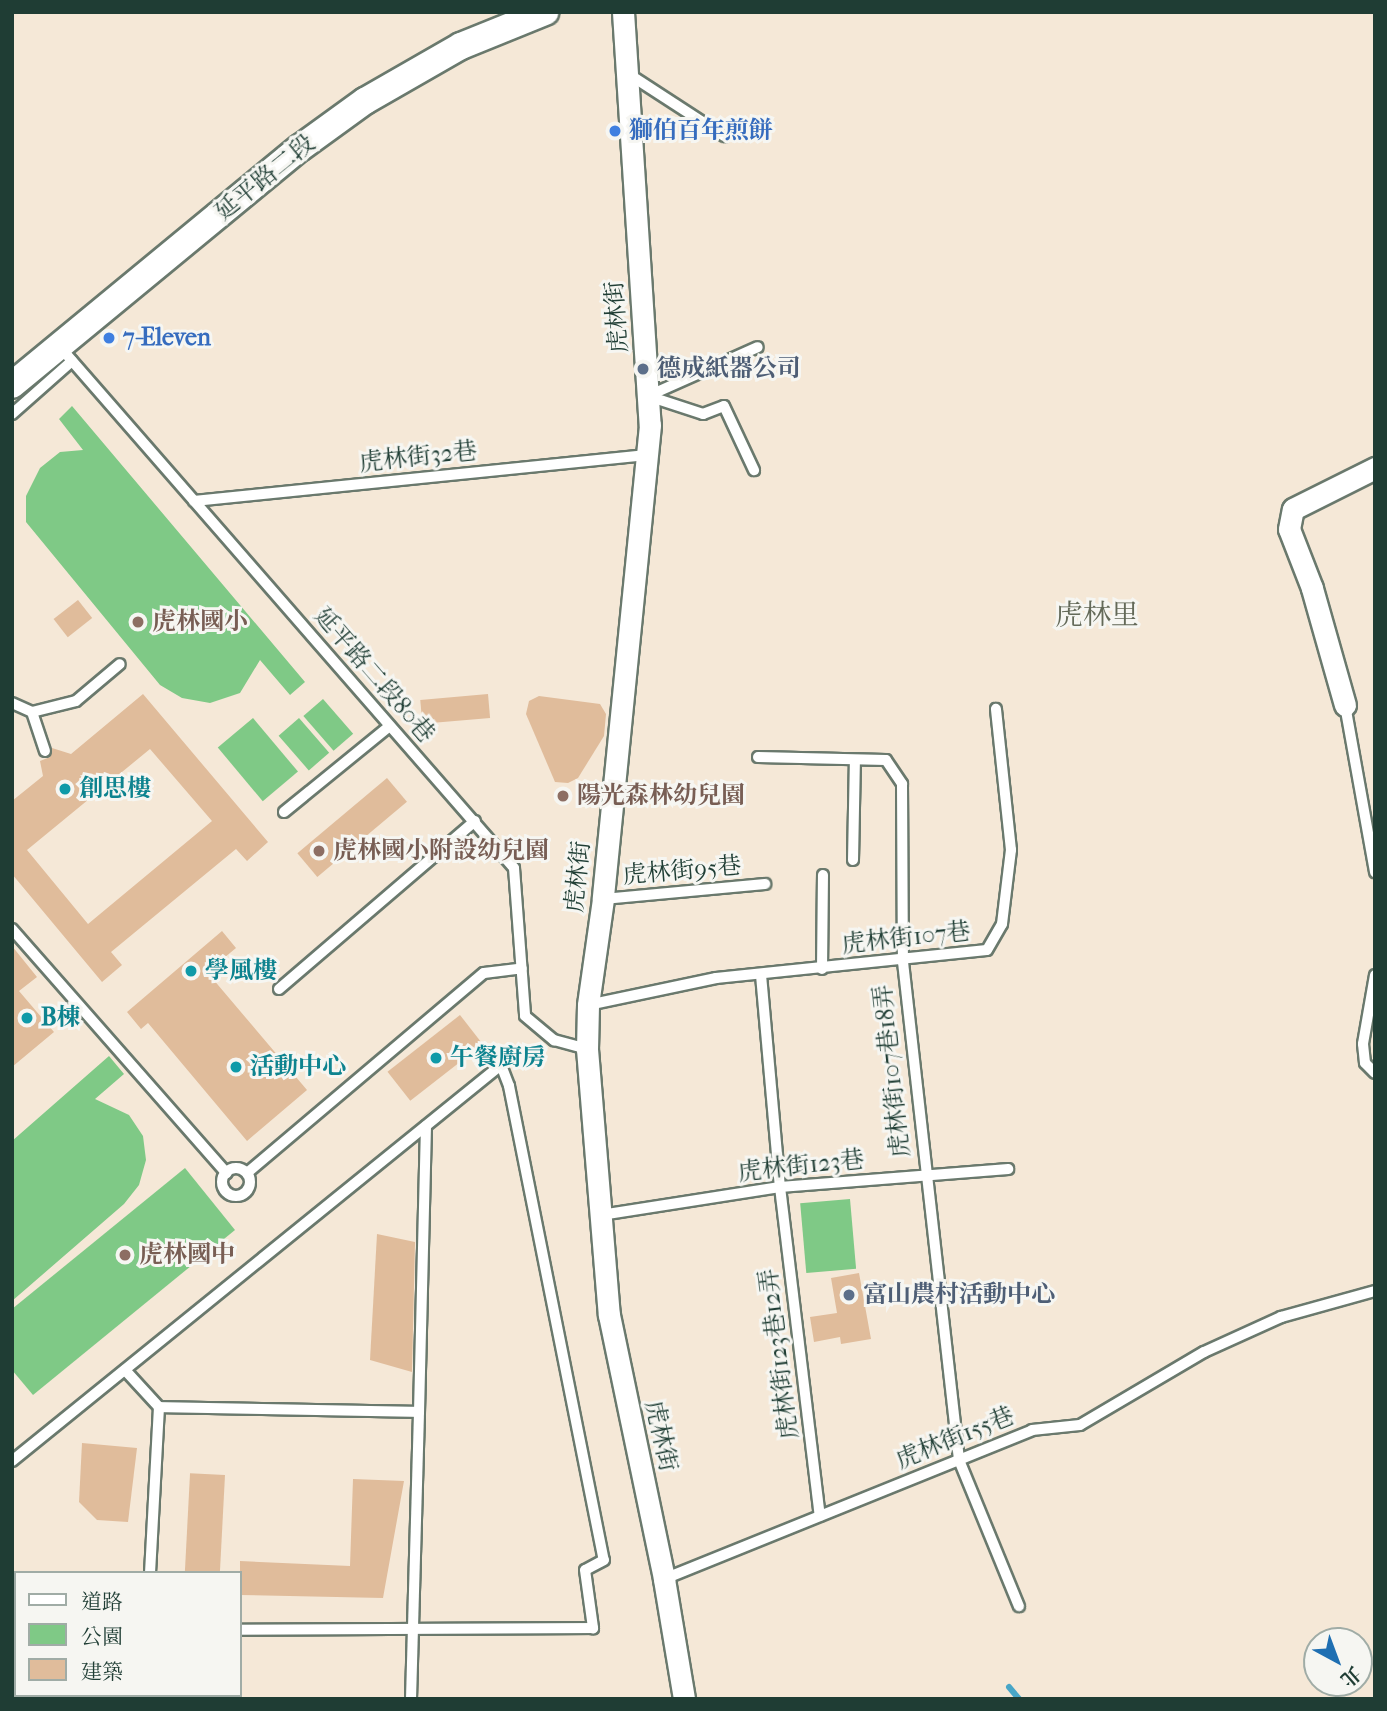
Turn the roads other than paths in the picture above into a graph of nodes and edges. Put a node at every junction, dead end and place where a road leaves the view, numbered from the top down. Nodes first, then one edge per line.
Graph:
1 (545, 12) edge
2 (623, 12) edge
3 (627, 73) junction
4 (724, 136) dead end
5 (758, 347) dead end
6 (65, 353) junction
7 (12, 385) edge
8 (648, 396) junction
9 (12, 414) edge
10 (647, 455) junction
11 (1375, 468) edge
12 (754, 470) dead end
13 (194, 501) junction
14 (120, 664) dead end
15 (12, 703) edge
16 (1345, 705) joint
17 (996, 709) dead end
18 (32, 712) junction
19 (390, 726) junction
20 (45, 751) dead end
21 (758, 757) dead end
22 (855, 760) junction
23 (284, 813) dead end
24 (475, 821) junction
25 (853, 860) dead end
26 (1375, 872) edge
27 (823, 875) dead end
28 (765, 884) dead end
29 (603, 899) junction
30 (12, 929) edge
31 (903, 962) junction
32 (522, 968) junction
33 (822, 969) junction
34 (761, 975) junction
35 (1375, 975) edge
36 (279, 989) dead end
37 (588, 1005) junction
38 (587, 1049) junction
39 (1375, 1073) edge
40 (426, 1126) junction
41 (1007, 1169) dead end
42 (226, 1173) junction
43 (247, 1173) junction
44 (924, 1176) junction
45 (780, 1187) junction
46 (601, 1215) junction
47 (1375, 1291) edge
48 (125, 1370) junction
49 (159, 1407) junction
50 (419, 1412) junction
51 (959, 1460) junction
52 (12, 1461) edge
53 (820, 1516) junction
54 (150, 1571) edge
55 (664, 1579) junction
56 (1019, 1606) dead end
57 (414, 1629) junction
58 (242, 1630) edge
59 (411, 1699) edge
60 (684, 1699) edge

1 - 6 street, 延平路二段
2 - 3 street, 虎林街
3 - 4 lane
3 - 8 street, 虎林街
5 - 8 lane
6 - 7 street, 延平路二段
6 - 9 lane
6 - 13 lane, 延平路二段80巷
8 - 10 street, 虎林街
8 - 12 lane
10 - 13 lane, 虎林街32巷
10 - 29 street, 虎林街
11 - 16 street
13 - 19 lane, 延平路二段80巷
14 - 18 lane
15 - 18 lane
16 - 26 lane
17 - 31 lane, 虎林街107巷
18 - 20 lane
19 - 23 lane
19 - 24 lane, 延平路二段80巷
21 - 22 lane
22 - 25 lane
22 - 31 lane, 虎林街107巷18弄
24 - 32 lane, 延平路二段80巷
24 - 36 lane
27 - 33 lane
28 - 29 lane, 虎林街95巷
29 - 37 street, 虎林街
30 - 42 lane
31 - 33 lane, 虎林街107巷
31 - 44 lane, 虎林街107巷18弄
32 - 38 lane, 延平路二段80巷
32 - 43 lane
33 - 34 lane, 虎林街107巷
34 - 37 lane, 虎林街107巷
34 - 45 lane, 虎林街123巷12弄
35 - 39 lane
37 - 38 street, 虎林街
38 - 46 street, 虎林街
40 - 48 lane
40 - 50 lane
40 - 57 lane
41 - 44 lane, 虎林街123巷
42 - 43 lane
42 - 43 lane
44 - 45 lane, 虎林街123巷
44 - 51 lane, 虎林街107巷18弄
45 - 46 lane, 虎林街123巷
45 - 53 lane, 虎林街123巷12弄
46 - 55 street, 虎林街
47 - 51 lane, 虎林街155巷
48 - 49 lane
48 - 52 lane
49 - 50 lane
49 - 54 lane
50 - 57 lane
51 - 53 lane, 虎林街155巷
51 - 56 lane, 虎林街107巷18弄
53 - 55 lane, 虎林街155巷
55 - 60 street, 虎林街
57 - 58 lane
57 - 59 lane

